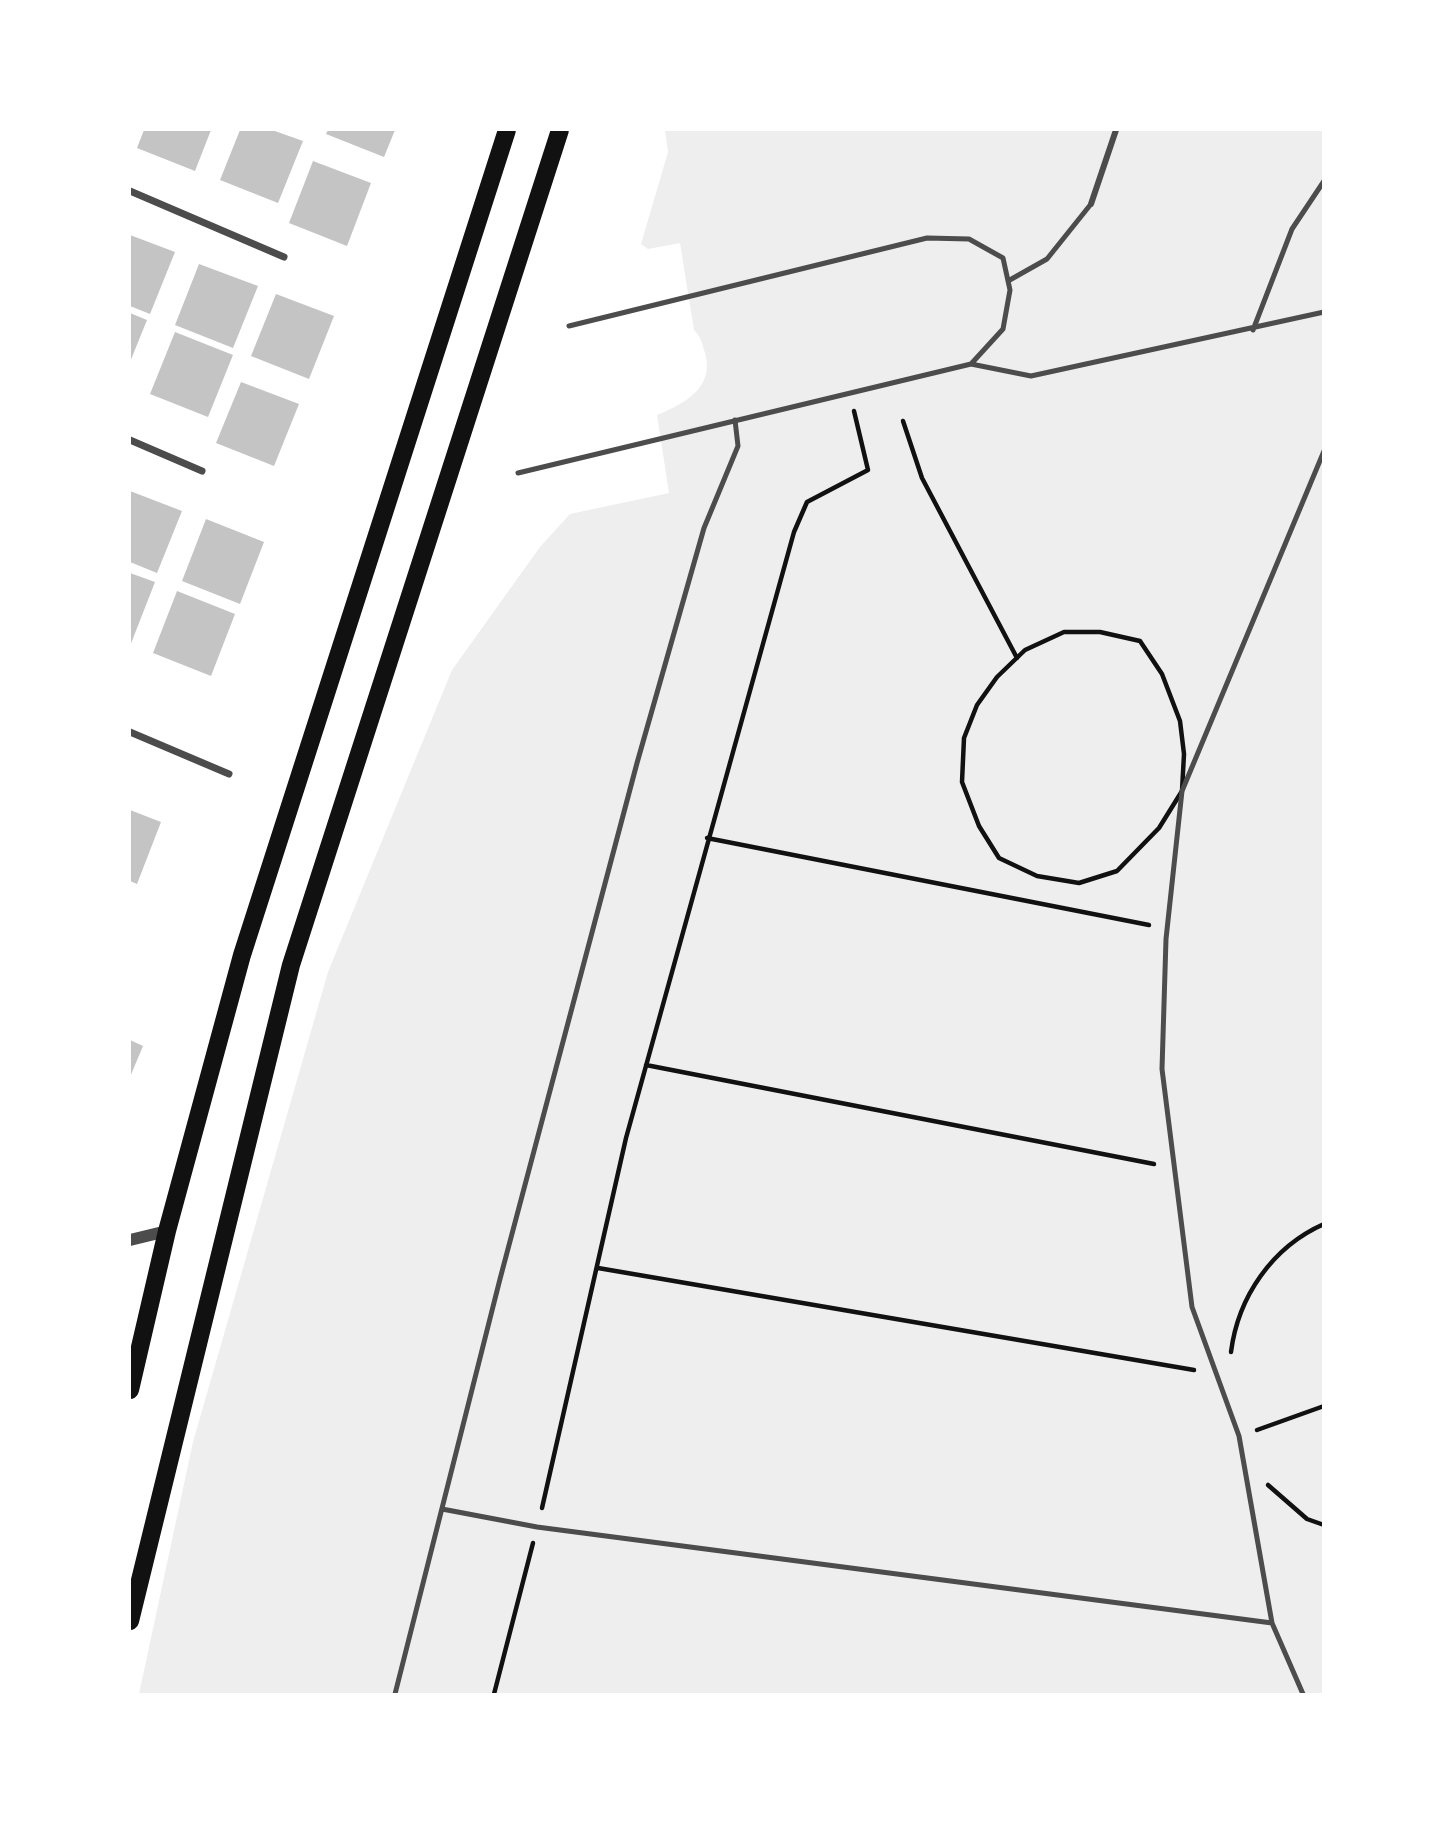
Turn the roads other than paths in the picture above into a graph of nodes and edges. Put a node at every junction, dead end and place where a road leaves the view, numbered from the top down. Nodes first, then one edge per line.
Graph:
1 (507, 130) edge
2 (560, 130) edge
3 (1115, 130) edge
4 (1324, 181) edge
5 (130, 191) edge
6 (1091, 204) joint
7 (284, 257) dead end
8 (1008, 281) junction
9 (1324, 312) edge
10 (569, 326) dead end
11 (1253, 330) junction
12 (971, 363) junction
13 (735, 420) junction
14 (130, 440) edge
15 (1324, 452) edge
16 (202, 471) dead end
17 (518, 473) dead end
18 (130, 732) edge
19 (229, 774) dead end
20 (167, 1231) junction
21 (130, 1240) edge
22 (134, 1340) edge
23 (130, 1390) edge
24 (442, 1509) junction
25 (130, 1621) edge
26 (1272, 1623) junction
27 (395, 1695) edge
28 (1303, 1695) edge

1 - 20 main road
2 - 25 main road
3 - 6 street
4 - 11 lane
5 - 7 street
6 - 8 lane
8 - 10 lane
8 - 12 lane
9 - 11 lane
11 - 12 lane
12 - 13 lane
13 - 17 lane
13 - 24 lane
14 - 16 street
15 - 26 lane
18 - 19 street
20 - 21 street
20 - 22 main road
22 - 23 main road
24 - 26 lane
24 - 27 lane
26 - 28 lane

